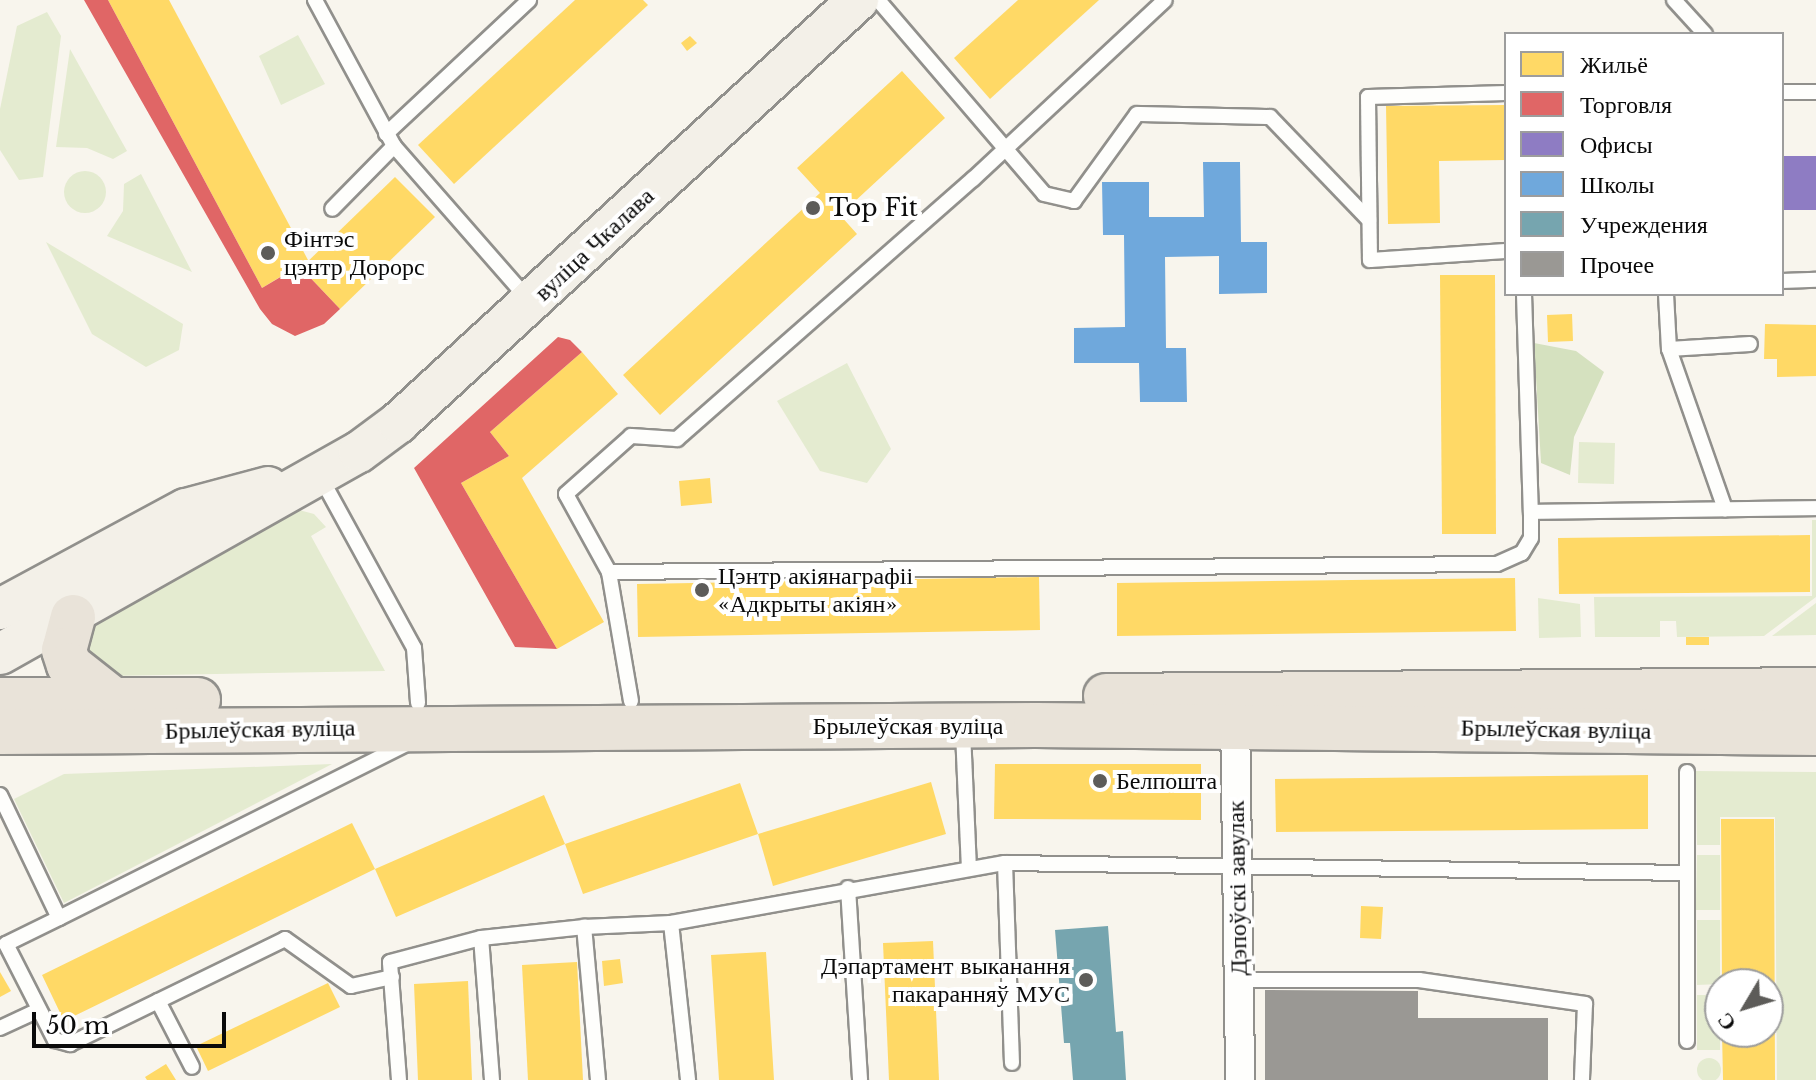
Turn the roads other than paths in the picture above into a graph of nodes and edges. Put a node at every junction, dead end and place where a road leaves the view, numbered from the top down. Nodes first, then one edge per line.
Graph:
1 (315, 0) edge
2 (529, 0) edge
3 (858, 0) edge
4 (878, 0) edge
5 (1165, 0) edge
6 (1674, 0) edge
7 (1703, 32) edge
8 (1784, 92) edge
9 (1816, 92) edge
10 (1504, 93) edge
11 (390, 140) junction
12 (1005, 149) junction
13 (332, 209) dead end
14 (1369, 220) junction
15 (1504, 251) edge
16 (1816, 280) edge
17 (1784, 281) edge
18 (1524, 296) edge
19 (1666, 296) edge
20 (531, 302) junction
21 (1750, 344) dead end
22 (1669, 349) junction
23 (319, 474) junction
24 (1816, 508) edge
25 (1725, 509) junction
26 (1531, 512) junction
27 (609, 572) junction
28 (0, 609) edge
29 (73, 617) junction
30 (0, 654) edge
31 (1816, 690) edge
32 (112, 699) junction
33 (0, 700) edge
34 (631, 701) junction
35 (1235, 711) junction
36 (429, 715) junction
37 (963, 726) junction
38 (0, 732) edge
39 (1816, 733) edge
40 (1687, 772) dead end
41 (0, 795) edge
42 (1005, 863) junction
43 (969, 867) junction
44 (1237, 867) junction
45 (1687, 873) junction
46 (848, 888) junction
47 (59, 918) junction
48 (671, 923) junction
49 (584, 927) junction
50 (481, 938) junction
51 (392, 977) junction
52 (1239, 980) junction
53 (158, 1001) junction
54 (39, 1010) junction
55 (0, 1028) edge
56 (1687, 1041) dead end
57 (1012, 1063) dead end
58 (192, 1067) dead end
59 (399, 1080) edge
60 (492, 1080) edge
61 (598, 1080) edge
62 (688, 1080) edge
63 (860, 1080) edge
64 (1240, 1080) edge
65 (1582, 1080) edge

1 - 11 lane
2 - 11 lane
3 - 20 main road, вуліца Чкалава
4 - 12 lane
5 - 12 lane
6 - 7 lane
8 - 9 lane
10 - 14 lane
11 - 13 lane
11 - 20 lane
12 - 14 lane
12 - 27 lane
14 - 15 lane
16 - 17 lane
18 - 26 lane
19 - 22 lane
20 - 23 main road, вуліца Чкалава
21 - 22 lane
22 - 25 lane
23 - 28 main road, вуліца Чкалава
23 - 29 main road, вуліца Чкалава
23 - 36 lane
24 - 25 lane
25 - 26 lane
26 - 27 lane
27 - 34 lane
29 - 30 main road, вуліца Чкалава
29 - 32 main road
31 - 35 main road, Брылеўская вуліца
32 - 33 main road, Брылеўская вуліца
32 - 36 main road, Брылеўская вуліца
34 - 35 main road, Брылеўская вуліца
34 - 36 main road, Брылеўская вуліца
35 - 37 main road, Брылеўская вуліца
35 - 39 main road, Брылеўская вуліца
35 - 44 street, Дэпоўскі завулак
36 - 37 main road, Брылеўская вуліца
36 - 38 main road, Брылеўская вуліца
36 - 47 lane
37 - 43 lane
40 - 45 lane
41 - 47 lane
42 - 43 lane
42 - 44 lane
42 - 57 lane
43 - 46 lane
44 - 45 lane
44 - 52 street, Дэпоўскі завулак
45 - 56 lane
46 - 48 lane
46 - 63 lane
47 - 54 lane
48 - 49 lane
48 - 62 lane
49 - 50 lane
49 - 61 lane
50 - 51 lane
50 - 60 lane
51 - 53 lane
51 - 59 lane
52 - 64 street, Дэпоўскі завулак
52 - 65 lane
53 - 54 lane
53 - 58 lane
54 - 55 lane

